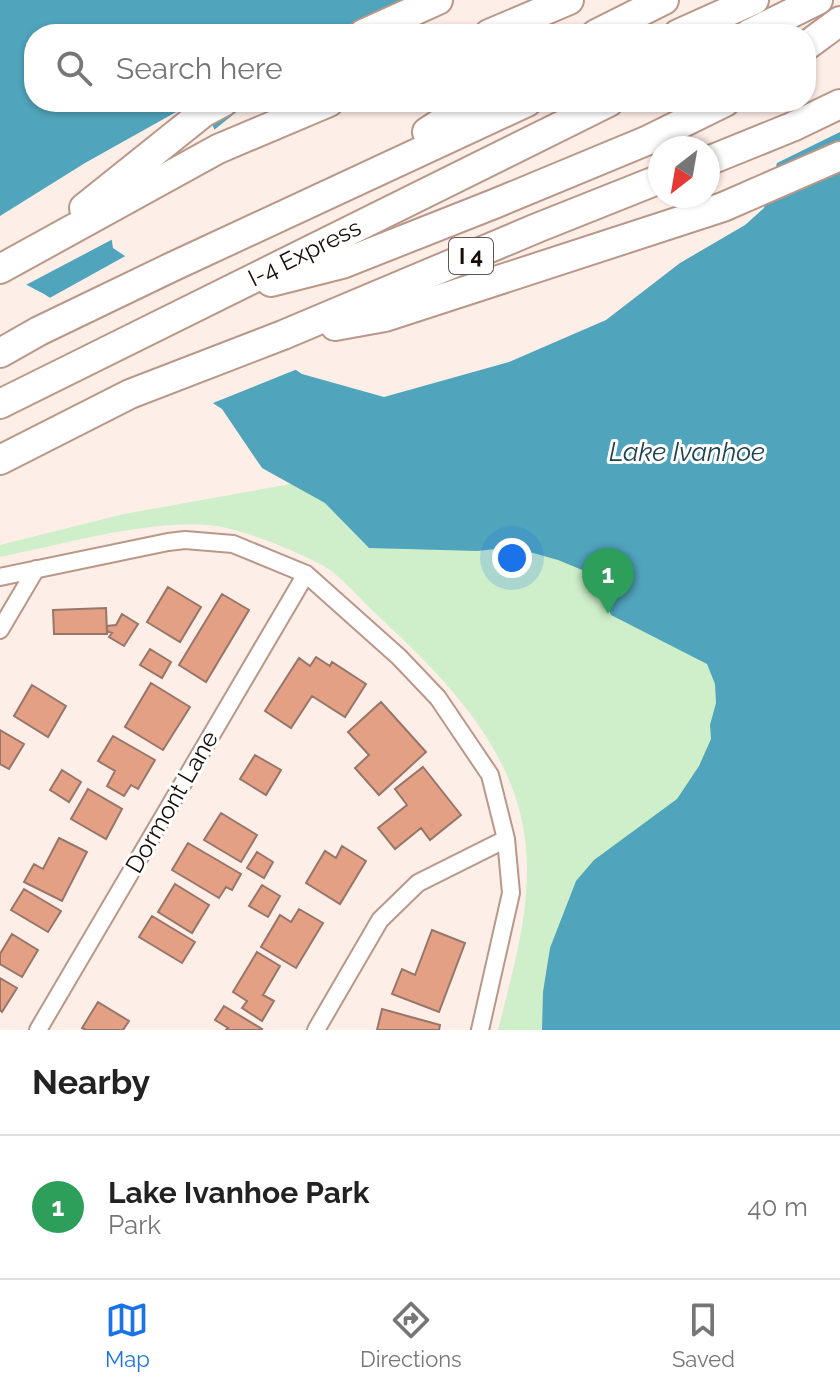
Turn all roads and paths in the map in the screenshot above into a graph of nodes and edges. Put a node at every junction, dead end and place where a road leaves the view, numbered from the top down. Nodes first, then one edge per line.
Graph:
1 (438, 0) edge
2 (569, 0) edge
3 (664, 0) edge
4 (754, 0) edge
5 (814, 2) edge
6 (840, 21) edge
7 (385, 24) edge
8 (513, 24) edge
9 (616, 24) edge
10 (700, 24) edge
11 (769, 24) edge
12 (816, 39) edge
13 (840, 104) edge
14 (204, 112) edge
15 (305, 112) edge
16 (457, 112) edge
17 (505, 112) edge
18 (589, 112) edge
19 (705, 112) edge
20 (720, 156) edge
21 (840, 156) edge
22 (648, 184) edge
23 (340, 187) junction
24 (11, 263) edge
25 (220, 295) junction
26 (283, 335) junction
27 (0, 353) edge
28 (0, 404) edge
29 (0, 460) edge
30 (36, 569) junction
31 (306, 574) junction
32 (0, 577) edge
33 (0, 630) edge
34 (506, 839) junction
35 (38, 1030) edge
36 (316, 1030) edge
37 (480, 1030) edge

1 - 7 highway
2 - 8 highway
3 - 9 highway
4 - 10 highway
5 - 11 highway
6 - 12 highway
13 - 20 highway
14 - 24 highway
15 - 24 highway
16 - 23 highway
17 - 23 highway, I-4 Express
18 - 25 highway, I-4 Express
19 - 25 highway
21 - 26 highway
22 - 26 highway, I 4
23 - 27 highway, I-4 Express
25 - 28 highway, I-4 Express
26 - 29 highway, I 4
30 - 31 street
30 - 32 street
30 - 33 street
31 - 34 street
31 - 35 street, Dormont Lane
34 - 36 street
34 - 37 street

